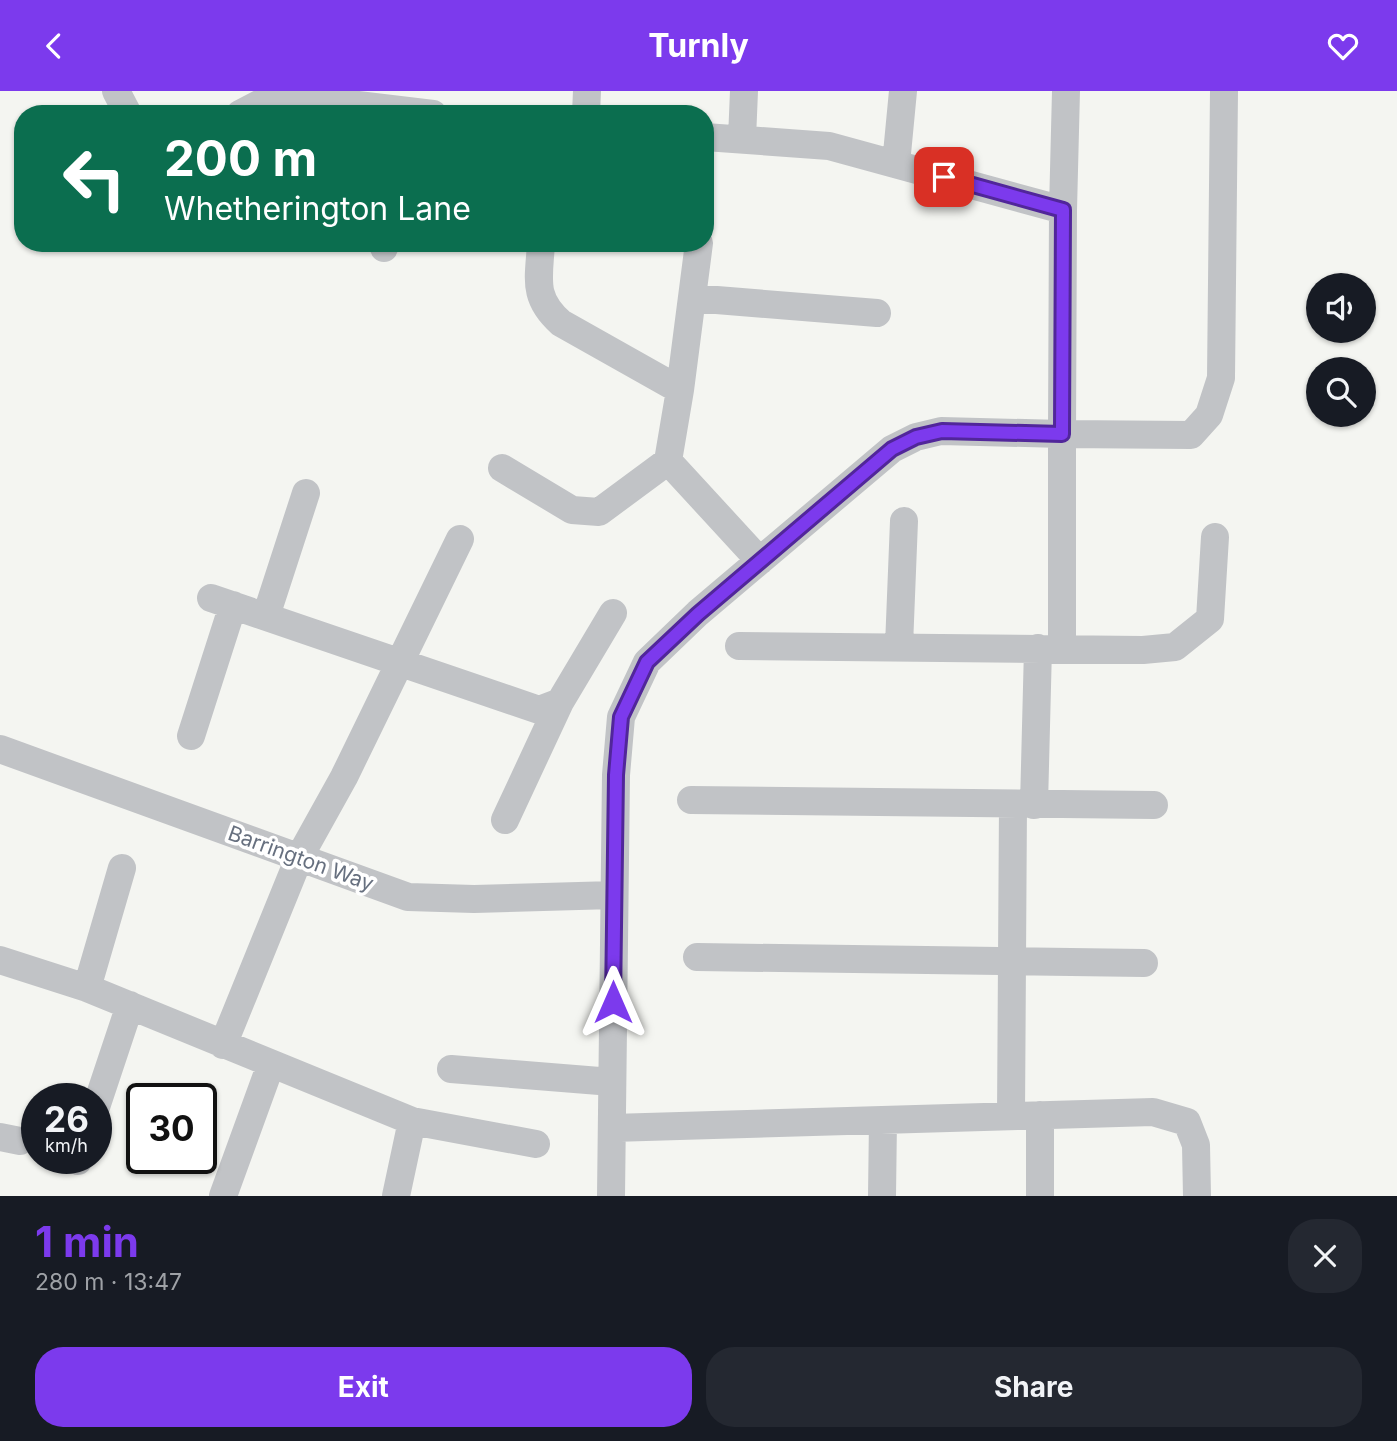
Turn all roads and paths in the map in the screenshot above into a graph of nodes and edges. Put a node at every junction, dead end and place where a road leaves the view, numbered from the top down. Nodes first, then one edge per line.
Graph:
1 (744, 91) edge
2 (903, 91) edge
3 (1066, 91) edge
4 (1224, 91) edge
5 (275, 93) edge
6 (255, 105) edge
7 (351, 105) edge
8 (714, 137) edge
9 (742, 139) junction
10 (896, 164) junction
11 (1063, 210) junction
12 (541, 252) edge
13 (698, 252) edge
14 (692, 298) junction
15 (877, 313) dead end
16 (680, 390) junction
17 (1062, 434) junction
18 (668, 461) junction
19 (502, 468) dead end
20 (306, 492) dead end
21 (904, 521) dead end
22 (1215, 537) dead end
23 (460, 539) dead end
24 (760, 561) junction
25 (613, 613) dead end
26 (266, 616) junction
27 (739, 646) dead end
28 (899, 646) junction
29 (1050, 648) junction
30 (401, 661) junction
31 (560, 702) junction
32 (191, 736) dead end
33 (0, 748) edge
34 (691, 800) dead end
35 (1024, 804) junction
36 (1154, 805) dead end
37 (505, 820) dead end
38 (299, 858) junction
39 (122, 868) dead end
40 (614, 895) junction
41 (697, 957) dead end
42 (0, 960) edge
43 (1012, 963) junction
44 (1144, 963) dead end
45 (87, 988) junction
46 (130, 1006) junction
47 (223, 1045) junction
48 (271, 1064) junction
49 (450, 1069) dead end
50 (612, 1082) junction
51 (104, 1083) edge
52 (1040, 1115) junction
53 (1011, 1116) junction
54 (883, 1120) junction
55 (412, 1121) junction
56 (612, 1128) junction
57 (536, 1144) dead end
58 (223, 1196) edge
59 (396, 1196) edge
60 (611, 1196) edge
61 (882, 1196) edge
62 (1040, 1196) edge
63 (1197, 1196) edge

1 - 9 street
2 - 10 street
3 - 11 street
4 - 17 street
5 - 6 street
5 - 7 street
8 - 9 street
9 - 10 street
10 - 11 street
11 - 17 street
12 - 16 street
13 - 14 street
14 - 15 street
14 - 16 street
16 - 18 street
17 - 24 street
17 - 29 street
18 - 19 street
18 - 24 street
20 - 26 street
21 - 28 street
22 - 29 street
23 - 30 street
24 - 40 street
25 - 31 street
26 - 30 street
26 - 32 street
27 - 28 street
28 - 29 street
29 - 35 street
30 - 31 street
30 - 38 street
31 - 37 street
33 - 38 street, Barrington Way
34 - 35 street
35 - 36 street
35 - 43 street
38 - 40 street, Barrington Way
38 - 47 street
39 - 45 street
40 - 50 street
41 - 43 street
42 - 45 street
43 - 44 street
43 - 53 street
45 - 46 street
46 - 47 street
46 - 51 street
47 - 48 street
48 - 55 street
48 - 58 street
49 - 50 street
50 - 56 street
52 - 53 street
52 - 62 street
52 - 63 street
53 - 54 street
54 - 56 street
54 - 61 street
55 - 57 street
55 - 59 street
56 - 60 street

